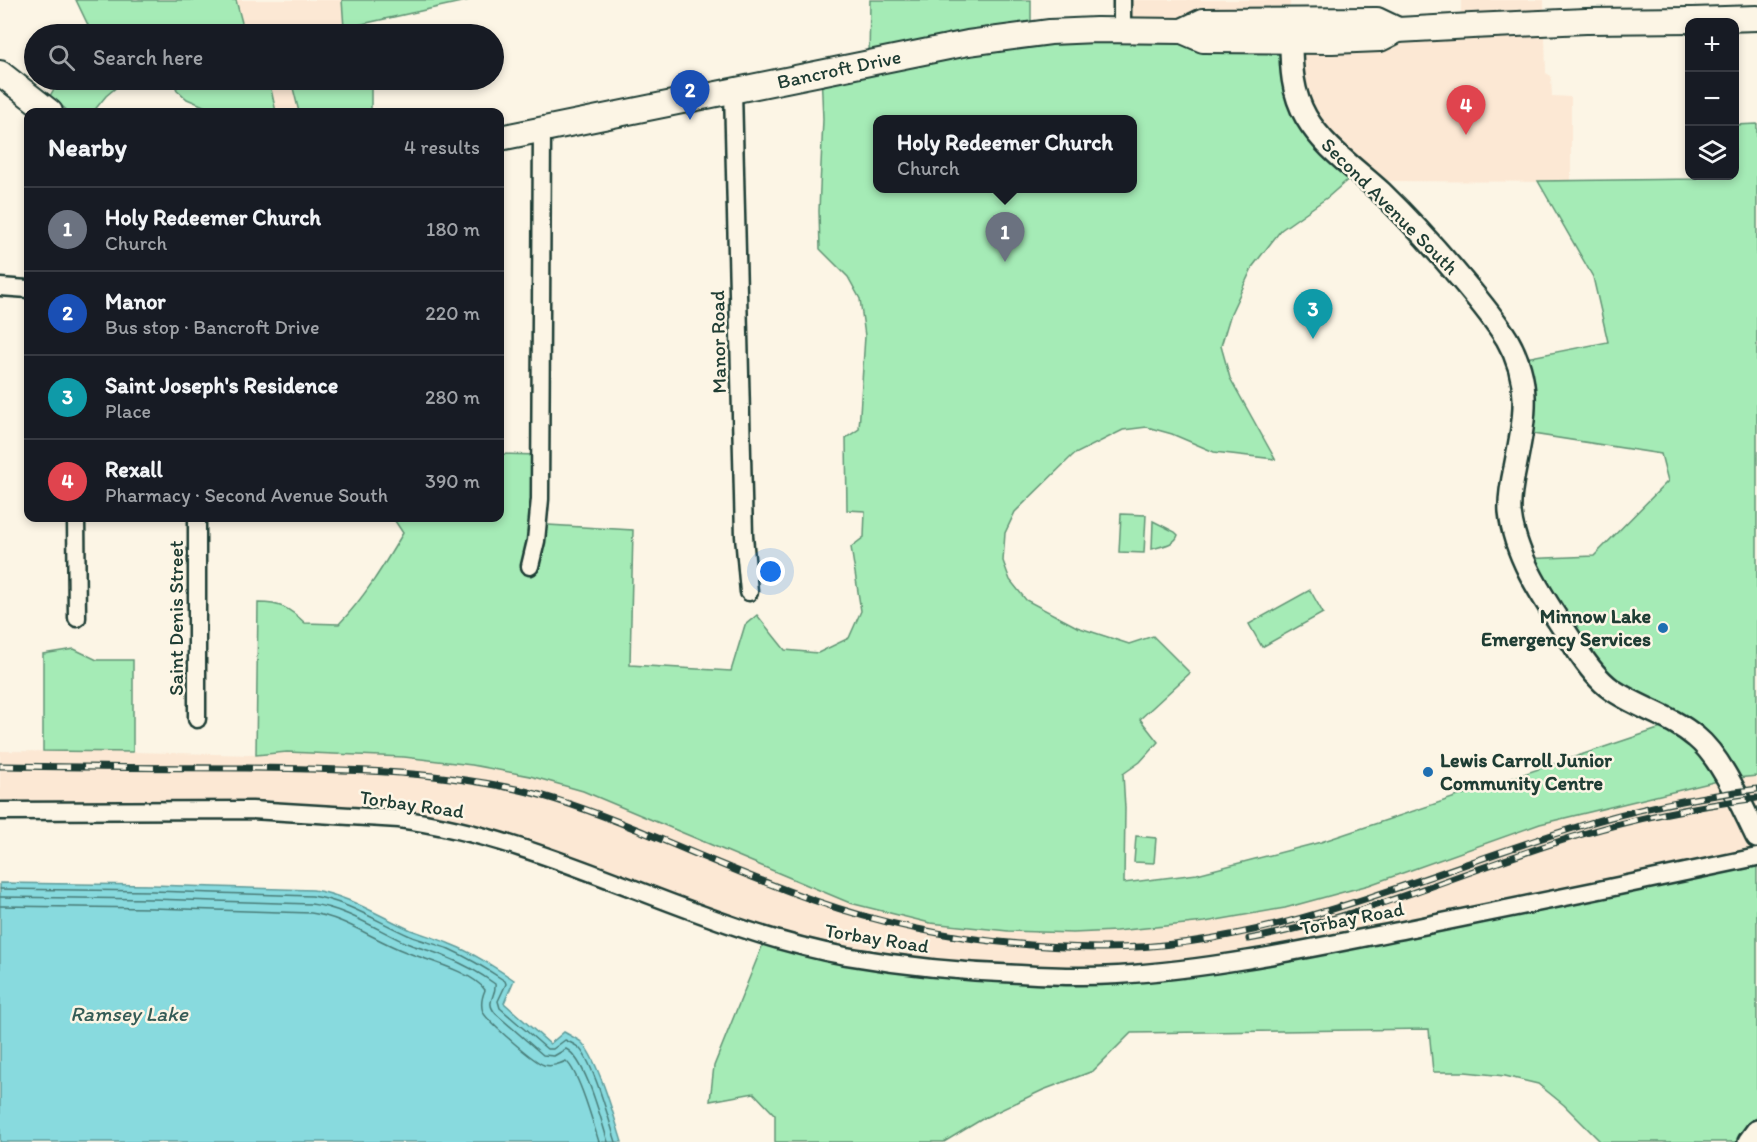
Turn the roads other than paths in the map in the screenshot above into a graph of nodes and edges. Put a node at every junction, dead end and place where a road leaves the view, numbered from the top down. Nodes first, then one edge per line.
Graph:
1 (1122, 0) edge
2 (1757, 18) edge
3 (1291, 20) edge
4 (1122, 31) junction
5 (0, 73) edge
6 (733, 91) junction
7 (45, 108) edge
8 (542, 129) junction
9 (504, 137) edge
10 (0, 287) edge
11 (24, 289) edge
12 (76, 522) edge
13 (197, 522) edge
14 (530, 566) dead end
15 (749, 592) dead end
16 (77, 618) dead end
17 (197, 719) dead end
18 (0, 811) edge
19 (1757, 837) edge
20 (1757, 858) edge
21 (1757, 1131) edge
22 (1749, 1142) edge

1 - 4 street
2 - 3 main road, Bancroft Drive
3 - 4 main road, Bancroft Drive
3 - 19 street, Second Avenue South
4 - 6 main road, Bancroft Drive
5 - 7 main road
6 - 8 main road, Bancroft Drive
6 - 15 street, Manor Road
8 - 9 main road, Bancroft Drive
8 - 14 street
10 - 11 street
12 - 16 street
13 - 17 street, Saint Denis Street
18 - 20 street, Torbay Road
21 - 22 street

